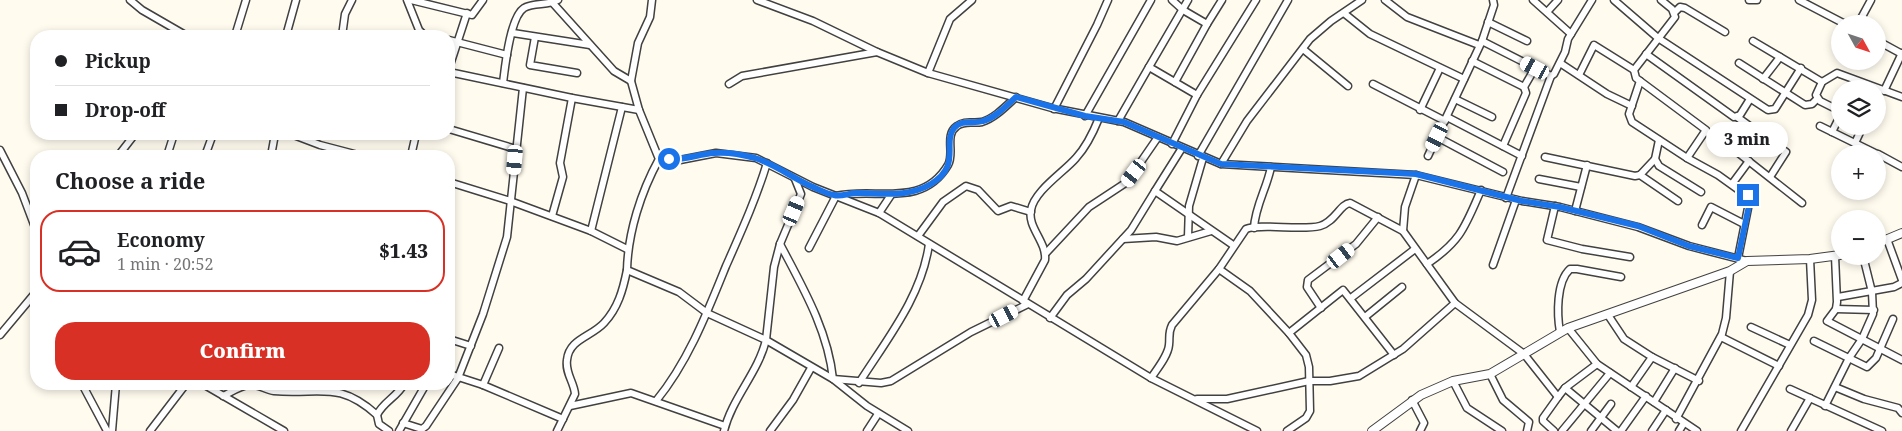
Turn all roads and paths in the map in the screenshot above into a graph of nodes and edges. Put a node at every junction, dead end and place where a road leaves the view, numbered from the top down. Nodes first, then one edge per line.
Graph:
1 (130, 0) edge
2 (246, 0) edge
3 (296, 0) edge
4 (352, 0) edge
5 (407, 0) edge
6 (411, 0) edge
7 (483, 0) edge
8 (652, 0) edge
9 (757, 0) edge
10 (972, 0) edge
11 (1108, 0) edge
12 (1151, 0) edge
13 (1172, 0) edge
14 (1188, 0) edge
15 (1222, 0) edge
16 (1256, 0) edge
17 (1288, 0) edge
18 (1362, 0) edge
19 (1385, 0) edge
20 (1493, 0) edge
21 (1533, 0) edge
22 (1558, 0) edge
23 (1592, 0) edge
24 (1614, 0) edge
25 (1661, 0) edge
26 (1749, 0) edge
27 (1757, 0) edge
28 (1799, 0) edge
29 (1871, 0) edge
30 (554, 1) edge
31 (1183, 10) junction
32 (1547, 12) junction
33 (1675, 12) junction
34 (467, 14) junction
35 (1345, 14) junction
36 (1863, 15) edge
37 (1831, 16) edge
38 (1488, 22) junction
39 (1207, 24) junction
40 (177, 30) edge
41 (237, 30) edge
42 (288, 30) edge
43 (343, 30) edge
44 (417, 30) edge
45 (1725, 32) dead end
46 (513, 33) junction
47 (1571, 34) junction
48 (535, 37) junction
49 (1658, 38) junction
50 (455, 41) edge
51 (1527, 41) dead end
52 (1753, 41) dead end
53 (459, 42) junction
54 (1481, 43) junction
55 (590, 45) junction
56 (1886, 45) edge
57 (1303, 49) junction
58 (877, 52) junction
59 (455, 53) edge
60 (1902, 53) edge
61 (1646, 54) junction
62 (507, 55) junction
63 (1780, 57) junction
64 (1472, 61) junction
65 (1560, 63) junction
66 (1739, 63) dead end
67 (1149, 66) junction
68 (1440, 68) junction
69 (1535, 68) junction
70 (1800, 68) junction
71 (1634, 70) junction
72 (455, 71) edge
73 (577, 73) dead end
74 (928, 73) junction
75 (1579, 75) junction
76 (1551, 76) junction
77 (1464, 79) junction
78 (631, 80) junction
79 (1763, 80) junction
80 (1853, 80) edge
81 (1640, 81) junction
82 (1175, 82) junction
83 (1822, 82) junction
84 (503, 83) junction
85 (729, 84) dead end
86 (1373, 84) dead end
87 (1348, 86) dead end
88 (1524, 87) junction
89 (1886, 87) edge
90 (523, 88) junction
91 (1886, 92) edge
92 (1785, 93) junction
93 (1197, 95) junction
94 (1016, 97) junction
95 (1902, 97) edge
96 (572, 98) junction
97 (1817, 99) junction
98 (1455, 100) junction
99 (1750, 100) junction
100 (1632, 106) junction
101 (1831, 106) edge
102 (622, 107) junction
103 (1054, 109) junction
104 (639, 110) junction
105 (1420, 110) junction
106 (1085, 116) junction
107 (1492, 117) dead end
108 (1737, 117) junction
109 (1100, 118) junction
110 (1446, 119) junction
111 (1118, 122) junction
112 (1820, 126) dead end
113 (455, 131) edge
114 (1706, 132) junction
115 (1831, 132) edge
116 (1838, 135) edge
117 (1859, 135) edge
118 (1158, 137) junction
119 (1437, 137) junction
120 (130, 140) edge
121 (307, 140) edge
122 (1659, 140) junction
123 (1855, 143) junction
124 (1172, 144) junction
125 (1859, 145) edge
126 (1504, 146) junction
127 (1182, 148) junction
128 (516, 149) junction
129 (0, 150) edge
130 (123, 150) edge
131 (339, 150) edge
132 (1428, 156) dead end
133 (1522, 156) junction
134 (1200, 157) junction
135 (1545, 157) dead end
136 (658, 158) junction
137 (1687, 158) junction
138 (1886, 159) edge
139 (1655, 160) junction
140 (1749, 161) junction
141 (766, 163) junction
142 (1221, 164) junction
143 (1587, 165) junction
144 (1271, 167) junction
145 (1902, 167) edge
146 (1503, 172) dead end
147 (1416, 174) junction
148 (1640, 175) junction
149 (1770, 177) junction
150 (795, 179) junction
151 (1539, 179) dead end
152 (455, 184) edge
153 (1732, 184) junction
154 (813, 187) junction
155 (1582, 187) junction
156 (1481, 190) junction
157 (1155, 191) junction
158 (1701, 192) dead end
159 (801, 194) junction
160 (891, 195) junction
161 (836, 196) junction
162 (1506, 198) junction
163 (1516, 200) junction
164 (510, 201) junction
165 (1678, 201) dead end
166 (1802, 203) dead end
167 (1555, 206) junction
168 (1575, 211) junction
169 (1030, 212) junction
170 (879, 213) junction
171 (30, 215) edge
172 (1188, 215) junction
173 (552, 216) junction
174 (1378, 217) junction
175 (1744, 224) junction
176 (1702, 225) dead end
177 (1254, 228) junction
178 (592, 231) junction
179 (1212, 231) junction
180 (1403, 231) junction
181 (1902, 233) edge
182 (918, 236) junction
183 (1188, 237) junction
184 (1122, 239) junction
185 (1886, 240) joint
186 (780, 244) junction
187 (929, 244) junction
188 (1233, 245) junction
189 (808, 248) dead end
190 (627, 249) junction
191 (1415, 249) junction
192 (1046, 253) junction
193 (1831, 256) edge
194 (1630, 257) dead end
195 (1738, 258) junction
196 (1810, 260) junction
197 (1747, 261) junction
198 (1426, 264) junction
199 (1494, 265) dead end
200 (1838, 265) edge
201 (1865, 265) edge
202 (1219, 268) junction
203 (627, 270) junction
204 (1730, 271) junction
205 (1621, 277) dead end
206 (1902, 282) edge
207 (1402, 287) dead end
208 (1872, 292) junction
209 (1838, 297) junction
210 (1351, 298) junction
211 (30, 299) edge
212 (1026, 303) junction
213 (1455, 303) junction
214 (1321, 308) junction
215 (1836, 309) junction
216 (1874, 310) junction
217 (708, 313) junction
218 (1608, 315) junction
219 (1365, 317) junction
220 (1050, 318) junction
221 (1894, 319) dead end
222 (1751, 326) dead end
223 (1568, 328) junction
224 (1560, 332) junction
225 (1289, 333) junction
226 (0, 335) edge
227 (1721, 337) junction
228 (1862, 339) junction
229 (455, 340) edge
230 (766, 340) junction
231 (1814, 341) dead end
232 (1790, 345) junction
233 (471, 346) junction
234 (1881, 347) junction
235 (499, 348) dead end
236 (1524, 354) junction
237 (1394, 355) junction
238 (1652, 357) junction
239 (1849, 358) junction
240 (1902, 360) edge
241 (1597, 364) junction
242 (1779, 366) junction
243 (811, 368) junction
244 (1675, 368) junction
245 (1610, 373) junction
246 (1490, 374) junction
247 (455, 377) edge
248 (458, 378) junction
249 (833, 378) junction
250 (1151, 378) junction
251 (1309, 380) junction
252 (1453, 381) junction
253 (1699, 381) junction
254 (455, 382) edge
255 (859, 382) junction
256 (484, 385) junction
257 (1631, 387) junction
258 (1835, 387) junction
259 (1565, 388) junction
260 (1790, 389) dead end
261 (85, 390) edge
262 (115, 390) edge
263 (181, 390) edge
264 (213, 390) edge
265 (232, 390) edge
266 (273, 390) edge
267 (400, 390) edge
268 (422, 390) edge
269 (450, 390) edge
270 (223, 396) junction
271 (1646, 396) junction
272 (1558, 397) junction
273 (1810, 398) junction
274 (1196, 399) junction
275 (1412, 400) junction
276 (656, 401) junction
277 (1654, 402) junction
278 (1584, 404) junction
279 (1611, 404) dead end
280 (570, 406) junction
281 (1825, 406) junction
282 (1666, 410) junction
283 (1902, 411) edge
284 (878, 414) junction
285 (377, 415) junction
286 (563, 419) junction
287 (1601, 419) junction
288 (1676, 419) junction
289 (403, 423) junction
290 (1684, 423) junction
291 (558, 429) edge
292 (724, 429) edge
293 (107, 431) edge
294 (112, 431) edge
295 (150, 431) edge
296 (284, 431) edge
297 (389, 431) edge
298 (399, 431) edge
299 (568, 431) edge
300 (770, 431) edge
301 (867, 431) edge
302 (908, 431) edge
303 (1257, 431) edge
304 (1288, 431) edge
305 (1372, 431) edge
306 (1420, 431) edge
307 (1502, 431) edge
308 (1527, 431) edge
309 (1554, 431) edge
310 (1562, 431) edge
311 (1591, 431) edge
312 (1617, 431) edge
313 (1621, 431) edge
314 (1652, 431) edge
315 (1679, 431) edge
316 (1697, 431) edge
317 (1741, 431) edge
318 (1791, 431) edge
319 (1882, 431) edge

1 - 40 street
2 - 41 street
3 - 42 street
4 - 43 street
5 - 44 street
6 - 34 street
7 - 34 street
8 - 78 street
9 - 58 street
10 - 74 street
11 - 103 street
12 - 106 street
13 - 31 street
14 - 31 street
15 - 39 street
16 - 93 street
17 - 134 street
18 - 35 street
19 - 54 street
20 - 38 street
21 - 32 street
22 - 32 street
23 - 47 street
24 - 49 street
25 - 33 street
26 - 27 street
28 - 37 street
29 - 36 street
30 - 46 street
30 - 55 street
31 - 39 street
31 - 67 street
32 - 47 street
33 - 45 street
33 - 49 street
34 - 53 street
35 - 57 street
35 - 68 street
38 - 51 street
38 - 54 street
39 - 82 street
46 - 48 street
46 - 62 street
47 - 65 street
48 - 55 street
48 - 73 street
49 - 61 street
49 - 99 street
50 - 53 street
52 - 63 street
53 - 59 street
53 - 62 street
54 - 64 street
54 - 69 street
55 - 78 street
56 - 60 street
57 - 87 street
57 - 142 street
58 - 74 street
58 - 85 street
60 - 89 street
61 - 71 street
61 - 108 street
62 - 84 street
63 - 70 street
63 - 79 street
64 - 77 street
64 - 88 street
65 - 75 street
65 - 76 street
66 - 79 street
67 - 82 street
67 - 111 street
68 - 77 street
68 - 105 street
69 - 76 street
69 - 88 street
70 - 83 street
70 - 92 street
71 - 75 street
71 - 81 street
72 - 84 street
74 - 94 street
75 - 100 street
76 - 133 street
77 - 98 street
78 - 104 street
79 - 92 street
80 - 83 street
81 - 100 street
81 - 114 street
82 - 93 street
83 - 97 street
84 - 90 street
86 - 105 street
88 - 126 street
90 - 96 street
90 - 128 street
91 - 95 street
92 - 97 street
92 - 99 street
93 - 124 street
94 - 103 street
94 - 160 street
96 - 102 street
96 - 173 street
97 - 101 street
98 - 107 street
98 - 110 street
99 - 108 street
100 - 122 street
102 - 104 street
102 - 178 street
103 - 106 street
104 - 136 street
105 - 110 street
106 - 109 street
108 - 149 street
109 - 111 street
109 - 169 street
110 - 119 street
110 - 126 street
111 - 118 street
112 - 115 street
113 - 128 street
114 - 137 street
114 - 140 street
116 - 123 street
117 - 123 street
118 - 124 street
118 - 192 street
119 - 132 street
119 - 146 street
120 - 130 street
121 - 131 street
122 - 137 street
122 - 139 street
123 - 125 street
124 - 127 street
126 - 133 street
127 - 134 street
127 - 157 street
128 - 164 street
129 - 171 street
133 - 162 street
134 - 142 street
134 - 172 street
135 - 143 street
136 - 141 street
136 - 190 street
137 - 153 street
138 - 145 street
139 - 148 street
139 - 158 street
140 - 149 street
140 - 153 street
141 - 150 street
141 - 217 street
142 - 144 street
143 - 148 street
143 - 155 street
144 - 147 street
144 - 177 street
147 - 156 street
147 - 180 street
148 - 165 street
149 - 166 street
150 - 154 street
150 - 159 street
151 - 155 street
152 - 164 street
153 - 175 street
154 - 159 street
154 - 161 street
155 - 168 street
156 - 162 street
156 - 198 street
157 - 172 street
157 - 184 street
159 - 186 street
160 - 161 street
160 - 170 street
161 - 170 street
161 - 189 street
162 - 163 street
163 - 167 street
163 - 199 street
164 - 173 street
164 - 233 street
167 - 168 street
167 - 194 street
168 - 195 street
169 - 182 street
169 - 192 street
170 - 182 street
172 - 179 street
172 - 183 street
173 - 178 street
174 - 177 street
174 - 180 street
174 - 214 street
175 - 176 street
175 - 195 street
177 - 188 street
178 - 190 street
179 - 183 street
179 - 188 street
180 - 191 street
181 - 185 street
182 - 187 street
183 - 184 street
184 - 220 street
185 - 206 street
186 - 230 street
186 - 249 street
187 - 212 street
187 - 255 street
188 - 202 street
190 - 203 street
191 - 198 street
191 - 210 street
192 - 212 street
193 - 196 street
195 - 197 street
196 - 197 street
196 - 232 street
197 - 204 street
198 - 213 street
200 - 209 street
201 - 208 street
202 - 225 street
202 - 250 street
203 - 217 street
203 - 280 street
204 - 218 street
204 - 227 street
205 - 224 street
206 - 208 street
207 - 219 street
208 - 209 street
208 - 216 street
209 - 215 street
210 - 214 street
210 - 219 street
211 - 226 street
212 - 220 street
212 - 255 street
213 - 236 street
213 - 237 street
214 - 225 street
215 - 216 street
215 - 228 street
216 - 228 street
217 - 230 street
217 - 276 street
218 - 223 street
218 - 238 street
219 - 237 street
220 - 250 street
221 - 234 street
222 - 232 street
223 - 224 street
223 - 241 street
224 - 236 street
225 - 251 street
227 - 242 street
227 - 253 street
228 - 234 street
228 - 239 street
229 - 233 street
230 - 243 street
230 - 292 street
231 - 239 street
232 - 242 street
233 - 248 street
234 - 239 street
234 - 240 street
235 - 256 street
236 - 246 street
236 - 272 street
237 - 251 street
238 - 244 street
238 - 257 street
239 - 258 street
241 - 245 street
241 - 259 street
242 - 317 street
243 - 249 street
243 - 300 street
244 - 253 street
244 - 277 street
245 - 257 street
245 - 278 street
246 - 252 street
246 - 308 street
247 - 248 street
248 - 254 street
248 - 256 street
249 - 255 street
249 - 284 street
250 - 274 street
251 - 274 street
251 - 304 street
252 - 275 street
252 - 307 street
253 - 288 street
256 - 286 street
257 - 271 street
258 - 281 street
258 - 283 street
259 - 272 street
259 - 278 street
260 - 273 street
261 - 293 street
262 - 294 street
263 - 295 street
264 - 270 street
265 - 270 street
266 - 285 street
267 - 285 street
268 - 289 street
269 - 289 street
270 - 296 street
271 - 277 street
271 - 313 street
272 - 309 street
273 - 281 street
273 - 318 street
274 - 303 street
275 - 305 street
275 - 306 street
276 - 280 street
276 - 292 street
277 - 282 street
278 - 287 street
278 - 310 street
279 - 287 street
280 - 286 street
281 - 319 street
282 - 288 street
282 - 314 street
284 - 301 street
284 - 302 street
285 - 297 street
286 - 291 street
287 - 311 street
287 - 312 street
288 - 290 street
289 - 298 street
290 - 315 street
290 - 316 street
291 - 299 street

